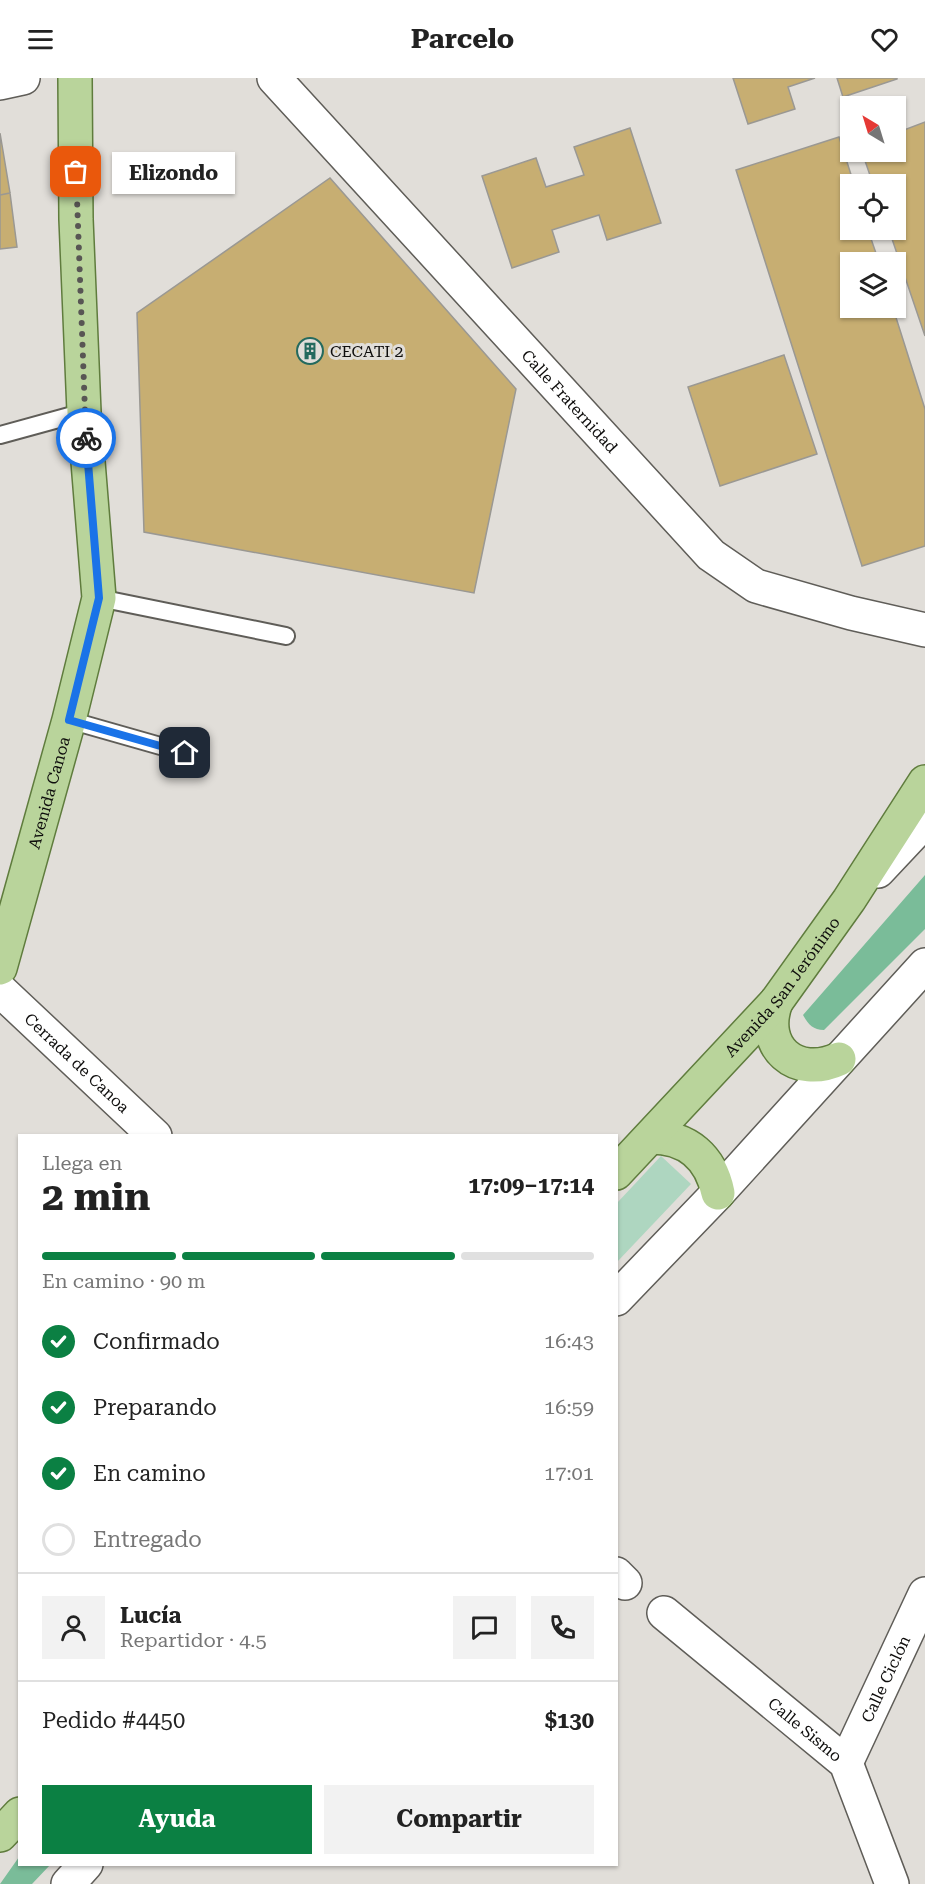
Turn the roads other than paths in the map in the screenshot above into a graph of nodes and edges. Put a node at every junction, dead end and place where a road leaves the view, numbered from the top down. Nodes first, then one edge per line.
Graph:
1 (23, 78) edge
2 (75, 78) edge
3 (274, 78) edge
4 (0, 83) edge
5 (84, 412) junction
6 (0, 435) edge
7 (99, 598) junction
8 (925, 630) edge
9 (286, 636) dead end
10 (69, 720) junction
11 (185, 753) dead end
12 (925, 782) edge
13 (925, 821) edge
14 (849, 900) junction
15 (925, 965) edge
16 (0, 968) edge
17 (0, 990) edge
18 (776, 1002) junction
19 (839, 1059) junction
20 (153, 1134) edge
21 (651, 1137) junction
22 (618, 1171) edge
23 (718, 1193) junction
24 (618, 1297) edge
25 (925, 1594) edge
26 (663, 1613) dead end
27 (846, 1763) junction
28 (18, 1816) edge
29 (0, 1835) edge
30 (84, 1866) edge
31 (68, 1884) edge
32 (892, 1884) edge

1 - 4 street
2 - 5 main road, Avenida Canoa
3 - 8 street, Calle Fraternidad
5 - 6 lane
5 - 7 main road, Avenida Canoa
7 - 9 lane
7 - 10 main road, Avenida Canoa
10 - 11 lane
10 - 16 main road, Avenida Canoa
12 - 14 main road, Avenida San Jerónimo
13 - 14 street
14 - 18 main road, Avenida San Jerónimo
15 - 19 street
17 - 20 street, Cerrada de Canoa
18 - 19 main road
18 - 21 main road, Avenida San Jerónimo
19 - 23 street
21 - 22 main road, Avenida San Jerónimo
21 - 23 main road
23 - 24 street
25 - 27 street, Calle Ciclón
26 - 27 street, Calle Sismo
27 - 32 street, Calle Sismo
28 - 29 main road
30 - 31 street

